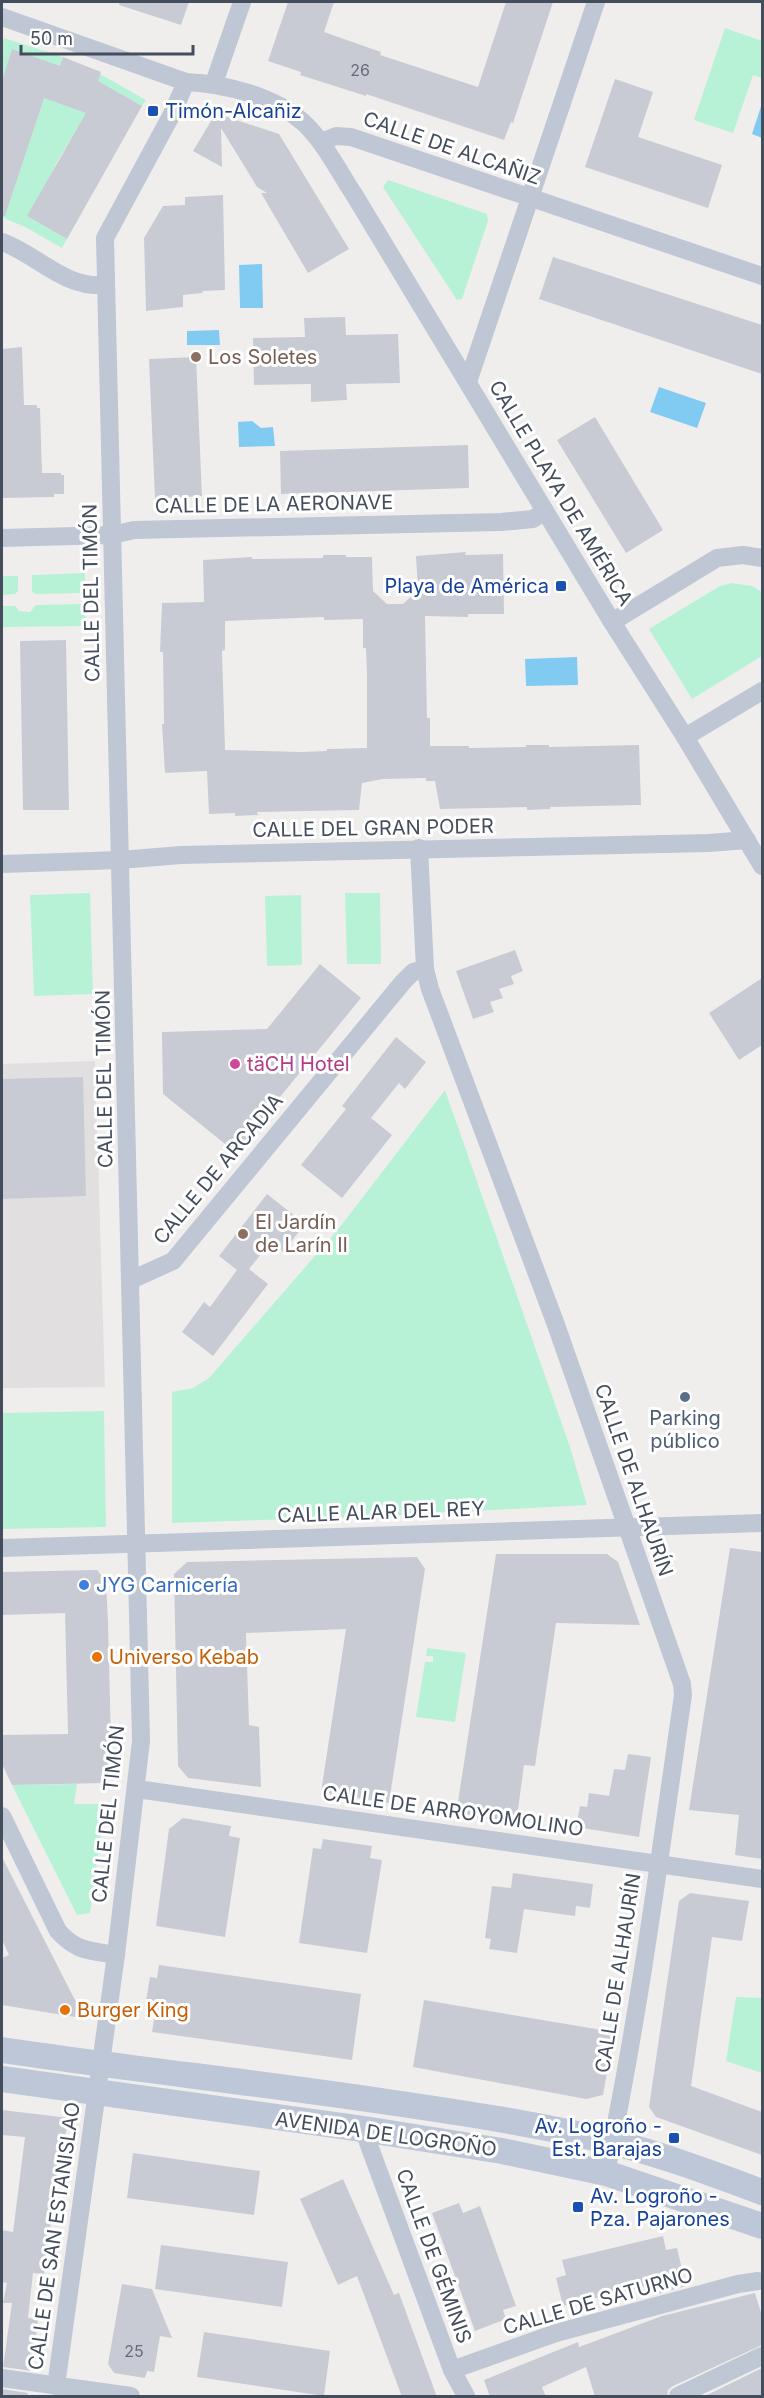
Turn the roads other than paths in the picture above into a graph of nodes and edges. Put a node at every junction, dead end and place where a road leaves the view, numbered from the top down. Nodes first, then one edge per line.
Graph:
1 (242, 2) edge
2 (596, 2) edge
3 (2, 17) edge
4 (186, 82) junction
5 (214, 83) junction
6 (321, 142) junction
7 (530, 199) junction
8 (2, 242) edge
9 (762, 276) edge
10 (105, 285) junction
11 (468, 382) junction
12 (545, 511) junction
13 (112, 535) junction
14 (2, 538) edge
15 (762, 558) edge
16 (612, 622) junction
17 (762, 691) edge
18 (686, 737) junction
19 (747, 840) junction
20 (419, 848) junction
21 (120, 860) junction
22 (2, 864) edge
23 (762, 866) edge
24 (425, 969) junction
25 (131, 1280) junction
26 (762, 1523) edge
27 (625, 1527) junction
28 (136, 1544) junction
29 (2, 1548) edge
30 (137, 1789) junction
31 (4, 1828) edge
32 (658, 1863) junction
33 (762, 1879) edge
34 (116, 1955) junction
35 (2, 2050) edge
36 (101, 2064) junction
37 (2, 2079) edge
38 (97, 2093) junction
39 (363, 2129) junction
40 (613, 2142) junction
41 (606, 2173) junction
42 (762, 2192) edge
43 (762, 2226) edge
44 (759, 2281) dead end
45 (762, 2356) edge
46 (452, 2370) junction
47 (2, 2378) edge
48 (56, 2386) junction
49 (131, 2397) edge
50 (466, 2397) edge
51 (678, 2397) edge

1 - 5 street
2 - 7 street
3 - 4 street
4 - 5 street
4 - 10 street, CALLE DEL TIMÓN
5 - 6 street
6 - 7 street, CALLE DE ALCAÑIZ
6 - 11 street, CALLE PLAYA DE AMÉRICA
7 - 9 street, CALLE DE ALCAÑIZ
7 - 11 street
8 - 10 street
10 - 13 street, CALLE DEL TIMÓN
11 - 12 street, CALLE PLAYA DE AMÉRICA
12 - 13 street, CALLE DE LA AERONAVE
12 - 16 street, CALLE PLAYA DE AMÉRICA
13 - 14 street, CALLE DE LA AERONAVE
13 - 21 street, CALLE DEL TIMÓN
15 - 16 street
16 - 18 street, CALLE PLAYA DE AMÉRICA
17 - 18 street
18 - 19 street, CALLE PLAYA DE AMÉRICA
19 - 20 street, CALLE DEL GRAN PODER
19 - 23 street, CALLE PLAYA DE AMÉRICA
20 - 21 street, CALLE DEL GRAN PODER
20 - 24 street, CALLE DE ALHAURÍN
21 - 22 street, CALLE DEL GRAN PODER
21 - 25 street, CALLE DEL TIMÓN
24 - 25 street, CALLE DE ARCADIA
24 - 27 street, CALLE DE ALHAURÍN
25 - 28 street, CALLE DEL TIMÓN
26 - 27 street, CALLE ALAR DEL REY
27 - 28 street, CALLE ALAR DEL REY
27 - 32 street, CALLE DE ALHAURÍN
28 - 29 street, CALLE ALAR DEL REY
28 - 30 street, CALLE DEL TIMÓN
30 - 32 street, CALLE DE ARROYOMOLINO
30 - 34 street, CALLE DEL TIMÓN
31 - 34 street
32 - 33 street, CALLE DE ARROYOMOLINO
32 - 40 street, CALLE DE ALHAURÍN
34 - 36 street, CALLE DEL TIMÓN
35 - 36 main road, AVENIDA DE LOGROÑO
36 - 38 street, CALLE DEL TIMÓN
36 - 40 main road, AVENIDA DE LOGROÑO
37 - 38 main road, AVENIDA DE LOGROÑO
38 - 39 main road, AVENIDA DE LOGROÑO
38 - 48 street, CALLE DE SAN ESTANISLAO
39 - 41 main road, AVENIDA DE LOGROÑO
39 - 46 street, CALLE DE GÉMINIS
40 - 41 street, CALLE DE ALHAURÍN
40 - 42 main road, AVENIDA DE LOGROÑO
41 - 43 main road, AVENIDA DE LOGROÑO
44 - 46 street, CALLE DE SATURNO
45 - 51 street
46 - 50 street, CALLE DE GÉMINIS
47 - 48 street
48 - 49 street

